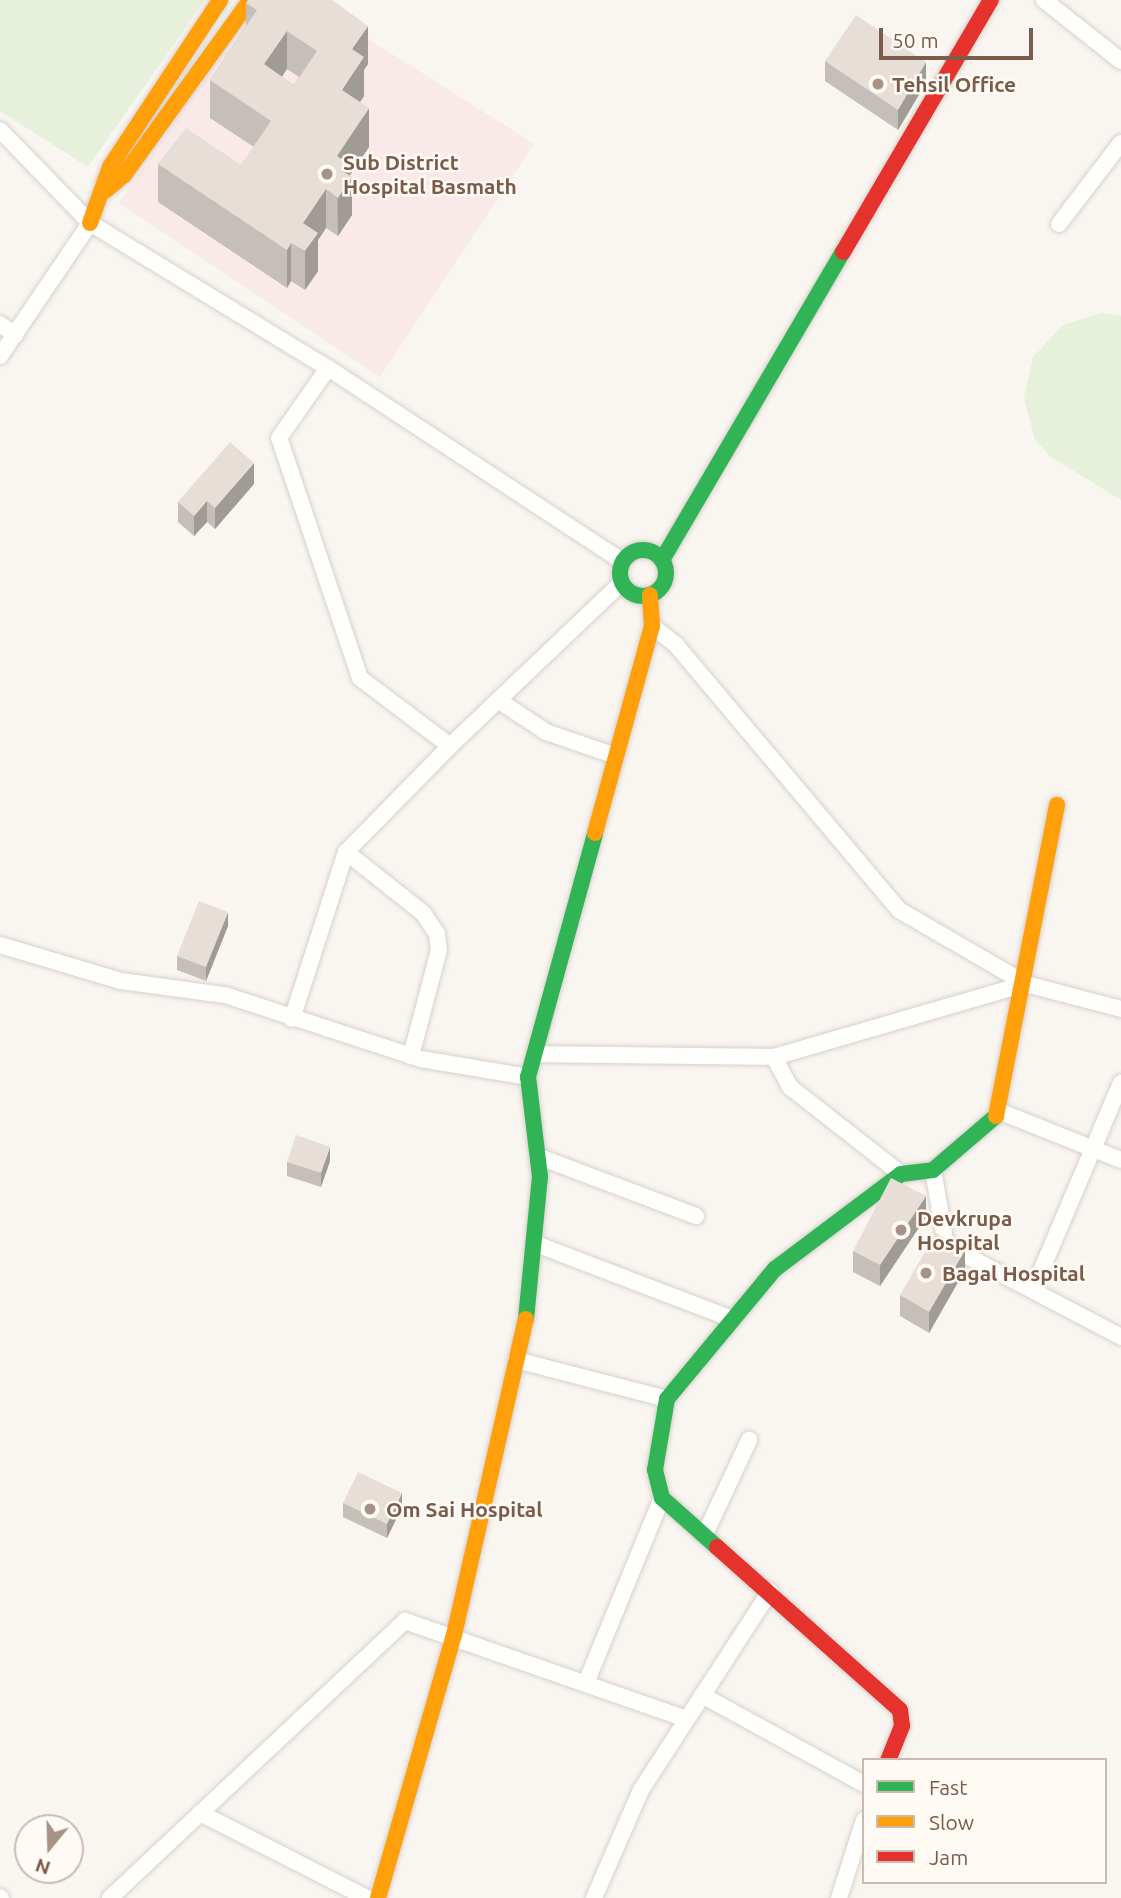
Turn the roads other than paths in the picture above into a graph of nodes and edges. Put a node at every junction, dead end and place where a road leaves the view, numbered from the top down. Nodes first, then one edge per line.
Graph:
1 (220, 0) edge
2 (250, 0) edge
3 (991, 0) edge
4 (1044, 0) edge
5 (1121, 61) edge
6 (0, 130) edge
7 (1121, 143) edge
8 (106, 190) junction
9 (90, 223) junction
10 (1059, 224) dead end
11 (0, 324) edge
12 (15, 335) junction
13 (0, 356) edge
14 (328, 368) junction
15 (622, 561) junction
16 (662, 561) junction
17 (621, 583) junction
18 (650, 595) junction
19 (652, 626) junction
20 (498, 700) junction
21 (450, 746) junction
22 (615, 756) junction
23 (1057, 805) dead end
24 (346, 852) junction
25 (0, 945) edge
26 (1026, 984) junction
27 (1121, 1009) edge
28 (292, 1019) junction
29 (535, 1054) junction
30 (411, 1056) junction
31 (774, 1057) junction
32 (528, 1077) junction
33 (1121, 1083) edge
34 (1001, 1112) junction
35 (1098, 1149) junction
36 (537, 1156) junction
37 (1121, 1160) edge
38 (933, 1170) junction
39 (901, 1174) junction
40 (696, 1216) dead end
41 (536, 1244) junction
42 (1033, 1290) junction
43 (732, 1319) junction
44 (1121, 1336) edge
45 (516, 1360) junction
46 (667, 1399) junction
47 (749, 1440) dead end
48 (662, 1497) junction
49 (706, 1532) junction
50 (770, 1591) junction
51 (454, 1635) junction
52 (586, 1682) junction
53 (702, 1696) junction
54 (686, 1719) junction
55 (889, 1758) edge
56 (862, 1783) edge
57 (200, 1813) junction
58 (862, 1826) edge
59 (110, 1898) edge
60 (367, 1898) edge
61 (378, 1898) edge
62 (594, 1898) edge
63 (839, 1898) edge

1 - 8 main road
2 - 8 main road
3 - 16 main road
4 - 5 street
6 - 9 street
7 - 10 street
8 - 9 main road
9 - 12 street
9 - 14 street
11 - 12 street
12 - 13 street
14 - 15 street
14 - 21 street
15 - 16 main road
15 - 17 main road
16 - 18 main road
17 - 18 main road
17 - 20 street
18 - 19 main road
19 - 22 main road
19 - 26 street
20 - 21 street
20 - 22 street
21 - 24 street
22 - 29 main road
23 - 26 main road
24 - 28 street
24 - 30 street
25 - 28 street
26 - 27 street
26 - 31 street
26 - 34 main road
28 - 30 street
29 - 31 street
29 - 32 main road
30 - 32 street
31 - 39 street
32 - 36 main road
33 - 35 street
34 - 35 street
34 - 38 main road
35 - 37 street
35 - 42 street
36 - 40 street
36 - 41 main road
38 - 39 main road
38 - 42 street
39 - 43 main road
41 - 43 street
41 - 45 main road
42 - 44 street
43 - 46 main road
45 - 46 street
45 - 51 main road
46 - 48 main road
47 - 49 street
48 - 49 main road
48 - 52 street
49 - 50 main road
50 - 53 street
50 - 55 main road
51 - 52 street
51 - 57 street
51 - 61 main road
52 - 54 street
53 - 54 street
53 - 56 street
54 - 62 street
57 - 59 street
57 - 60 street
58 - 63 street

